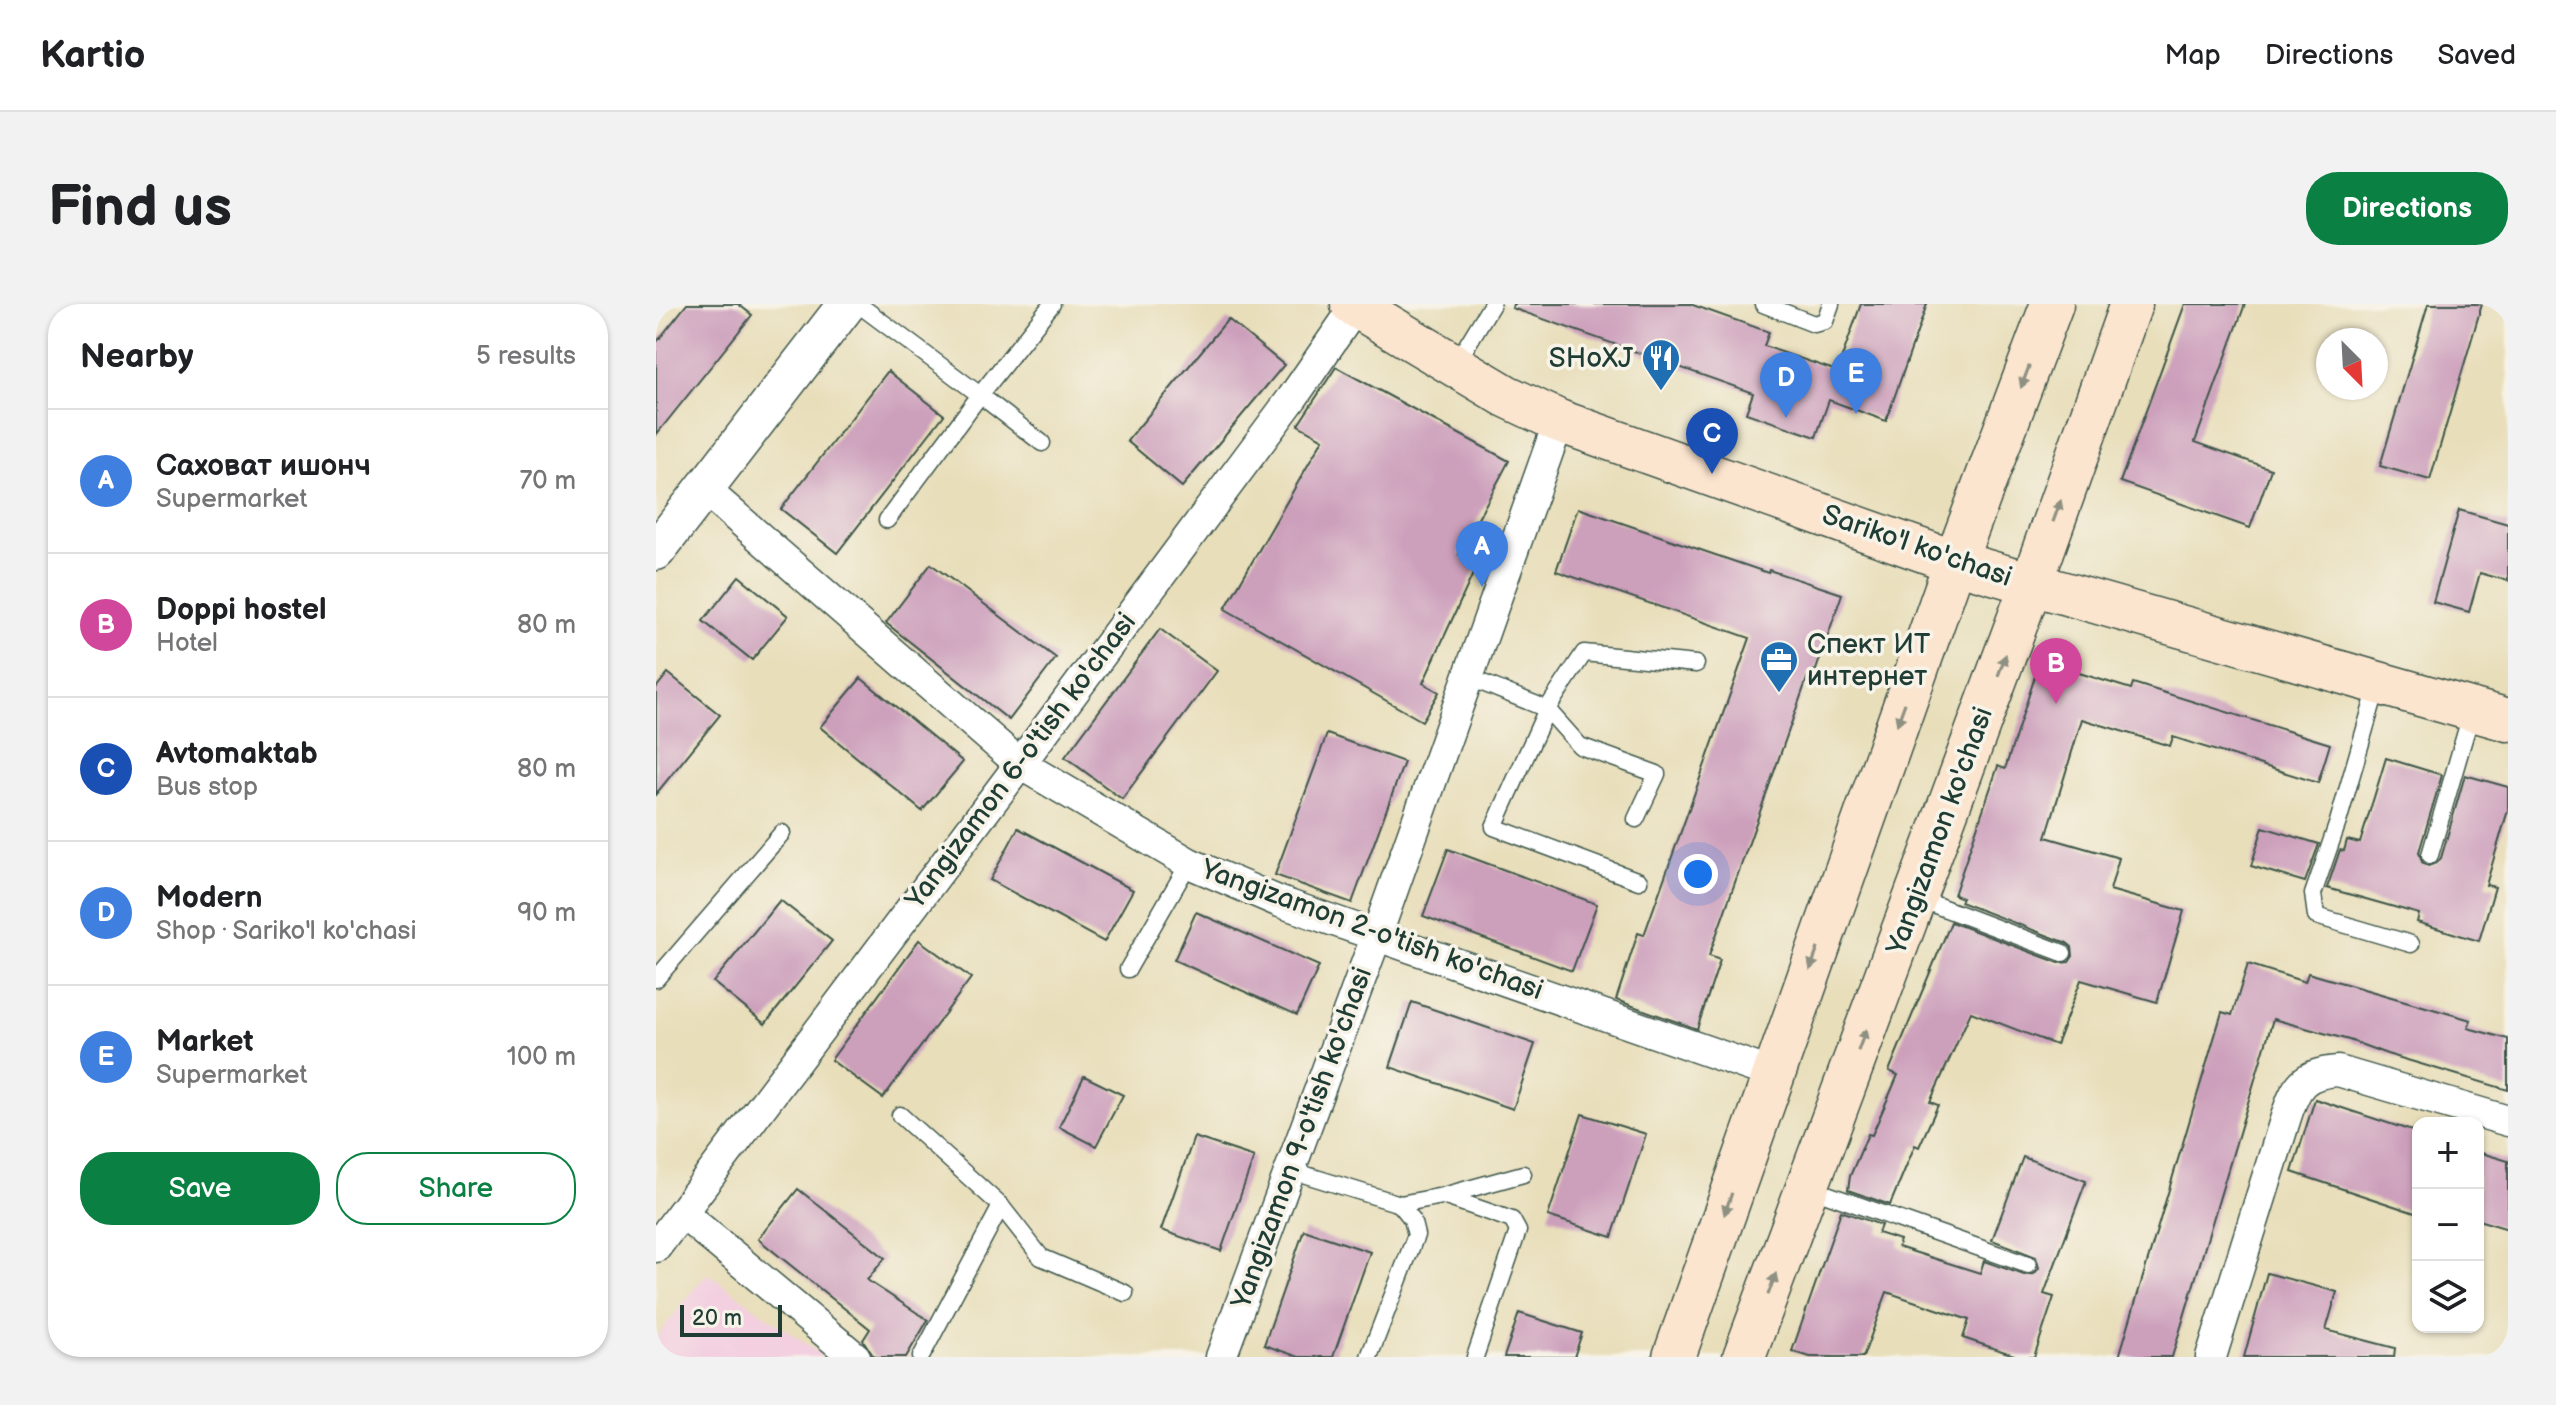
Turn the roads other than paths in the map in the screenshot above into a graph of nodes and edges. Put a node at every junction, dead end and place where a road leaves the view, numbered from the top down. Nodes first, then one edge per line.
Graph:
1 (847, 304) edge
2 (858, 304) edge
3 (1052, 304) edge
4 (1492, 304) edge
5 (1763, 304) edge
6 (1831, 304) edge
7 (2052, 304) edge
8 (2131, 304) edge
9 (1354, 305) edge
10 (1454, 367) junction
11 (980, 395) junction
12 (1559, 421) junction
13 (1042, 443) dead end
14 (703, 488) junction
15 (887, 520) dead end
16 (656, 551) edge
17 (1955, 562) junction
18 (2031, 585) junction
19 (1696, 664) dead end
20 (1468, 677) junction
21 (2378, 683) junction
22 (1547, 709) junction
23 (2490, 715) edge
24 (1020, 764) junction
25 (1636, 819) dead end
26 (782, 833) dead end
27 (2430, 855) dead end
28 (1189, 863) junction
29 (1639, 881) dead end
30 (1915, 897) junction
31 (1376, 937) junction
32 (2411, 944) dead end
33 (2063, 953) dead end
34 (1128, 969) dead end
35 (656, 979) edge
36 (1773, 1074) junction
37 (900, 1115) dead end
38 (2508, 1121) edge
39 (1290, 1170) junction
40 (1523, 1174) dead end
41 (1807, 1187) junction
42 (1443, 1196) junction
43 (1400, 1204) junction
44 (1001, 1206) junction
45 (682, 1213) junction
46 (656, 1247) edge
47 (2028, 1265) dead end
48 (1125, 1293) dead end
49 (855, 1357) edge
50 (921, 1357) edge
51 (1221, 1357) edge
52 (1369, 1357) edge
53 (1475, 1357) edge
54 (1674, 1357) edge
55 (1744, 1357) edge
56 (2211, 1357) edge

1 - 14 street
2 - 11 lane
3 - 11 lane
4 - 10 lane
5 - 6 lane
7 -> 17 main road
18 -> 8 main road, Yangizamon ko'chasi
9 - 10 main road, Sariko'l ko'chasi
9 - 24 street, Yangizamon 6-o'tish ko'chasi
10 - 12 main road, Sariko'l ko'chasi
11 - 13 lane
11 - 15 lane
12 - 17 main road, Sariko'l ko'chasi
12 - 20 street, Yangizamon 9-o'tish ko'chasi
14 - 16 street
14 - 24 street, Yangizamon 2-o'tish ko'chasi
17 - 18 main road, Sariko'l ko'chasi
17 -> 36 main road
18 - 21 main road, Sariko'l ko'chasi
30 -> 18 main road, Yangizamon ko'chasi
19 - 22 lane
20 - 22 lane
20 - 31 street, Yangizamon 9-o'tish ko'chasi
21 - 23 main road, Sariko'l ko'chasi
21 - 32 lane
22 - 25 lane
22 - 29 lane
23 - 27 lane
24 - 28 street, Yangizamon 2-o'tish ko'chasi
24 - 45 street, Yangizamon 6-o'tish ko'chasi
26 - 35 lane
28 - 31 street, Yangizamon 2-o'tish ko'chasi
28 - 34 lane
30 - 33 lane
41 -> 30 main road, Yangizamon ko'chasi
31 - 36 street, Yangizamon 2-o'tish ko'chasi
31 - 39 street, Yangizamon 9-o'tish ko'chasi
36 -> 54 main road
37 - 44 lane
38 - 56 street
39 - 43 lane
39 - 51 street, Yangizamon 9-o'tish ko'chasi
40 - 42 lane
41 - 47 lane
55 -> 41 main road, Yangizamon ko'chasi
42 - 43 lane
42 - 53 lane
43 - 52 lane
44 - 48 lane
44 - 50 lane
45 - 46 street, Yangizamon 6-o'tish ko'chasi
45 - 49 street

